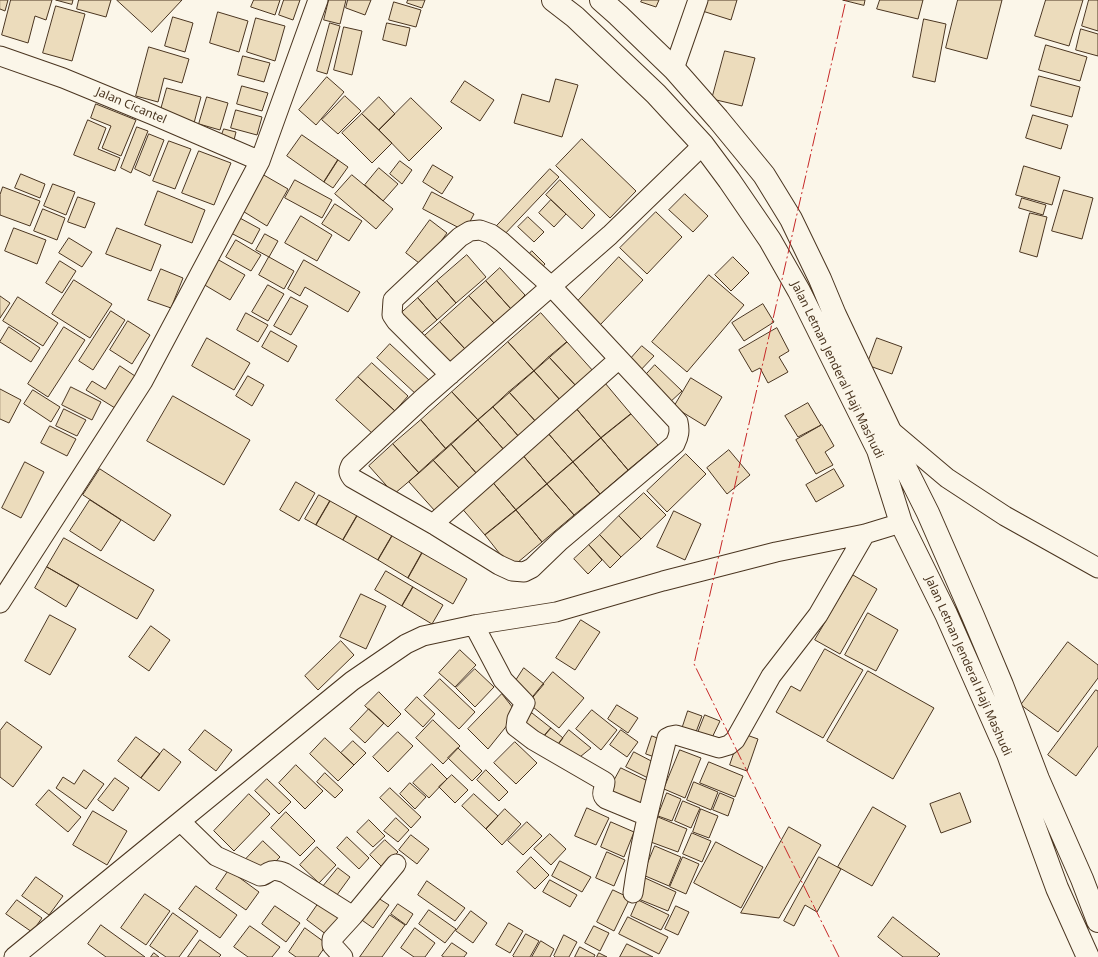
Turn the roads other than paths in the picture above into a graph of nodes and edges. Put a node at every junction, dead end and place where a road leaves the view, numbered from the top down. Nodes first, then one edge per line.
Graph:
1 (318, 0) edge
2 (553, 0) edge
3 (601, 0) edge
4 (698, 0) edge
5 (0, 56) edge
6 (674, 69) junction
7 (703, 145) junction
8 (260, 161) junction
9 (551, 286) junction
10 (619, 359) junction
11 (450, 375) junction
12 (889, 429) junction
13 (433, 524) junction
14 (901, 524) junction
15 (866, 534) junction
16 (1098, 568) edge
17 (0, 603) edge
18 (474, 625) junction
19 (648, 816) junction
20 (181, 822) junction
21 (396, 864) dead end
22 (633, 893) dead end
23 (353, 916) junction
24 (1098, 921) edge
25 (14, 957) edge
26 (343, 957) edge
27 (1088, 957) edge

1 - 8 street
2 - 7 main road, Jalan Letnan Jenderal Haji Mashudi
3 - 6 main road, Jalan Letnan Jenderal Haji Mashudi
4 - 6 street
5 - 8 street, Jalan Cicantel
6 - 12 main road, Jalan Letnan Jenderal Haji Mashudi
7 - 9 street
7 - 14 main road, Jalan Letnan Jenderal Haji Mashudi
8 - 17 street
9 - 10 street
9 - 11 street
9 - 11 street
10 - 13 street
10 - 13 street
11 - 13 street
12 - 16 street
12 - 24 main road, Jalan Letnan Jenderal Haji Mashudi
14 - 15 street
14 - 27 main road, Jalan Letnan Jenderal Haji Mashudi
15 - 18 street
15 - 19 street
18 - 19 street
18 - 20 street
19 - 22 street
20 - 23 street
20 - 25 street
21 - 23 street
23 - 26 street

